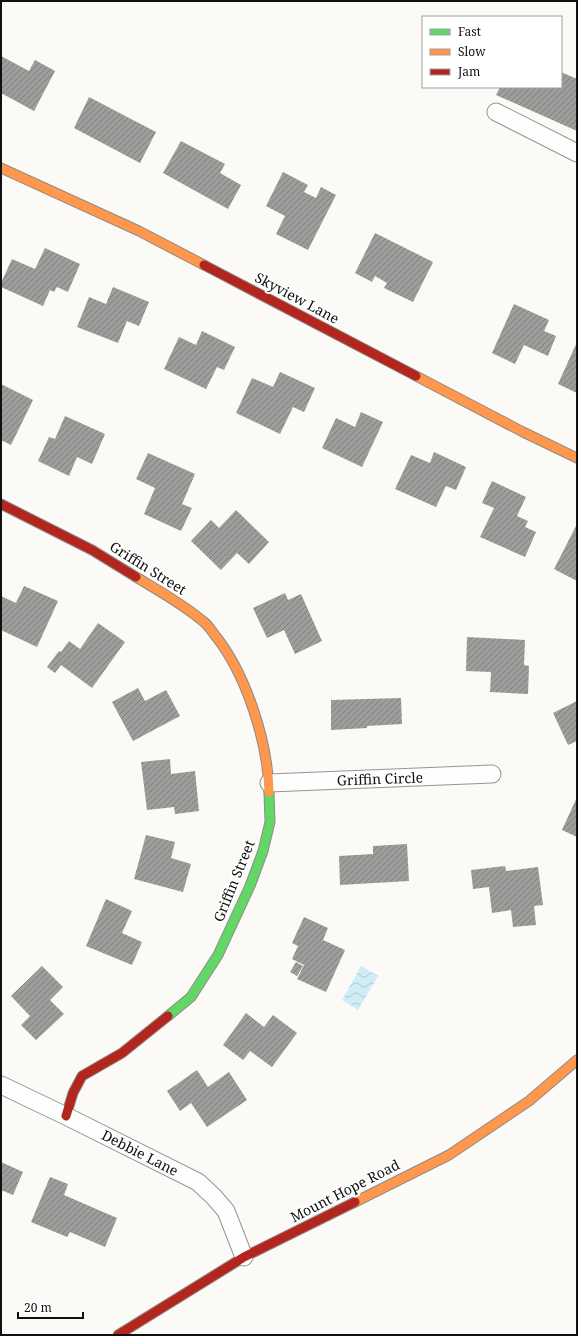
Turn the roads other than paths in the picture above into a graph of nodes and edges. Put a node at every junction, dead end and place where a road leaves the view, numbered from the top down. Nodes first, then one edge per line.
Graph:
1 (496, 112) dead end
2 (577, 153) edge
3 (1, 168) edge
4 (577, 458) edge
5 (1, 504) edge
6 (492, 774) dead end
7 (269, 783) junction
8 (577, 1060) edge
9 (1, 1085) edge
10 (66, 1116) junction
11 (244, 1257) junction
12 (118, 1335) edge

1 - 2 street
3 - 4 street, Skyview Lane
5 - 7 street, Griffin Street
6 - 7 street, Griffin Circle
7 - 10 street, Griffin Street
8 - 11 street, Mount Hope Road
9 - 10 street, Debbie Lane
10 - 11 street, Debbie Lane
11 - 12 street, Mount Hope Road

